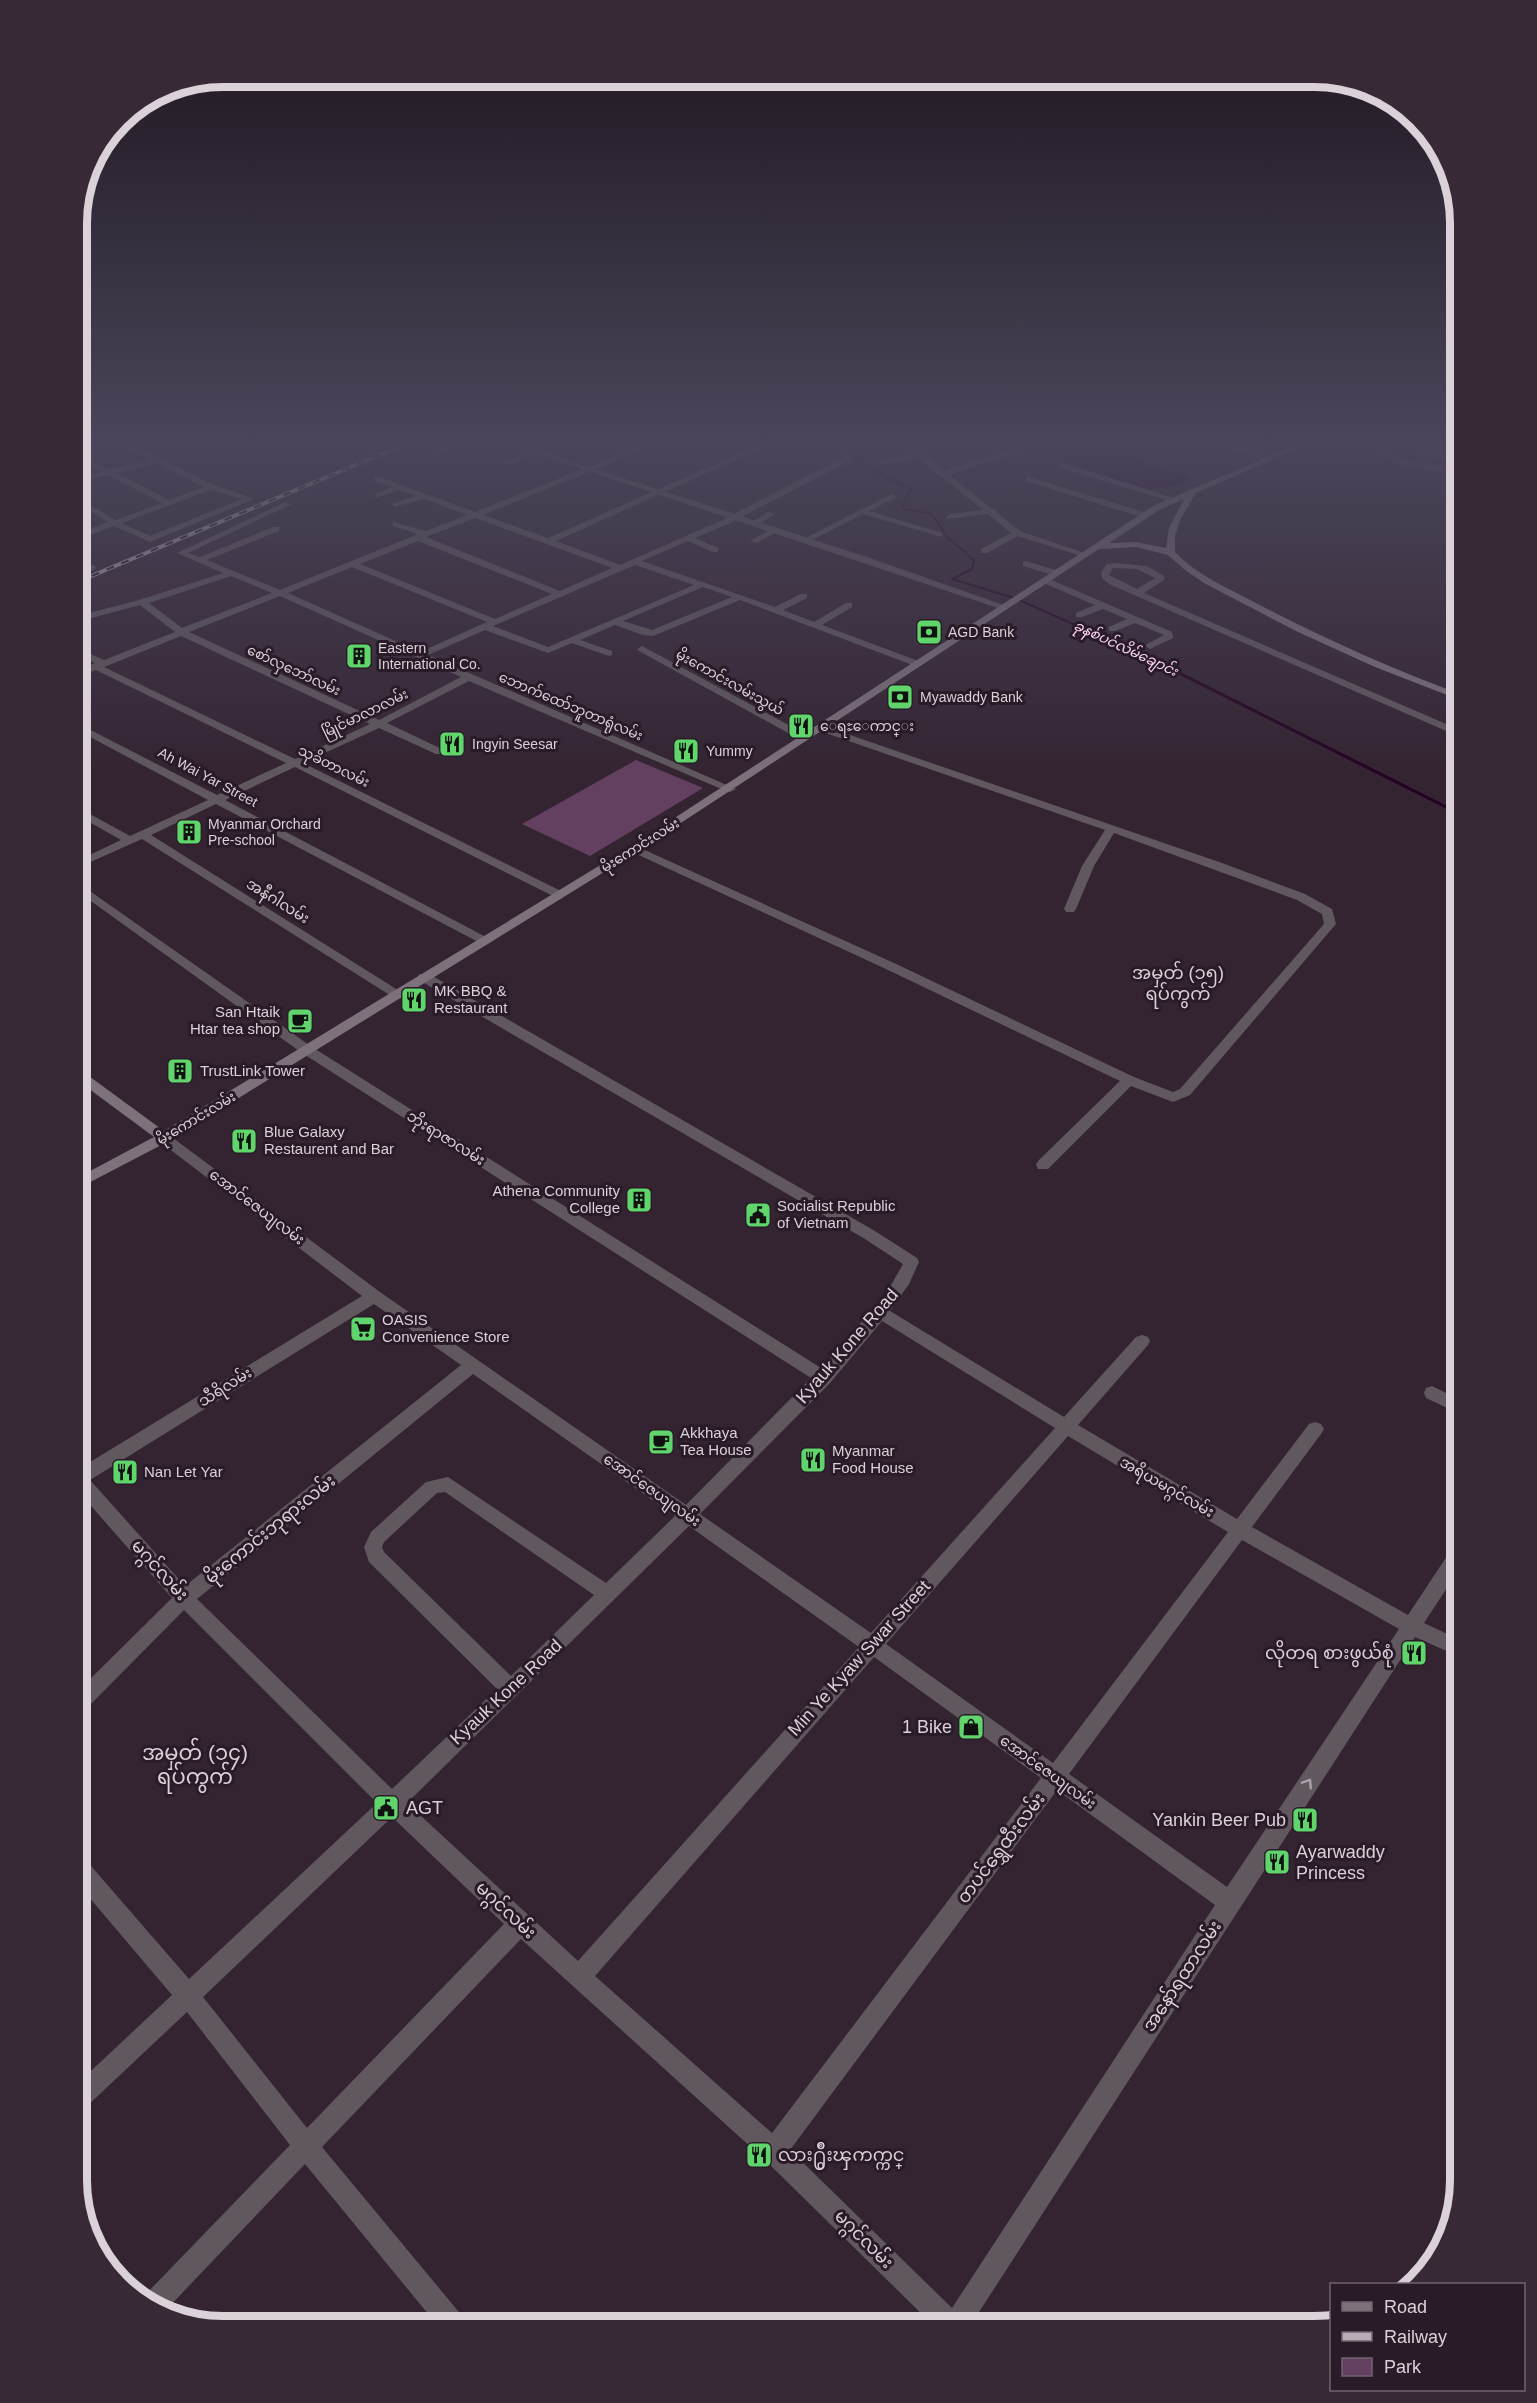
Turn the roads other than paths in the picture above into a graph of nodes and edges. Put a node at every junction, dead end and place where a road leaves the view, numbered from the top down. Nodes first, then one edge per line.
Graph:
1 (183, 552) edge
2 (220, 552) edge
3 (382, 552) edge
4 (460, 552) edge
5 (579, 552) edge
6 (657, 552) edge
7 (843, 552) edge
8 (1088, 552) edge
9 (1168, 552) edge
10 (1171, 553) joint
11 (201, 560) junction
12 (636, 562) junction
13 (353, 564) junction
14 (1026, 564) dead end
15 (87, 566) edge
16 (92, 568) dead end
17 (621, 568) junction
18 (231, 573) junction
19 (1056, 573) junction
20 (1044, 580) junction
21 (703, 584) junction
22 (278, 592) junction
23 (1137, 593) junction
24 (560, 594) junction
25 (804, 596) dead end
26 (740, 597) junction
27 (142, 602) junction
28 (1007, 605) junction
29 (849, 606) dead end
30 (1102, 606) junction
31 (776, 610) junction
32 (1079, 615) dead end
33 (87, 616) edge
34 (1134, 620) junction
35 (616, 622) junction
36 (491, 625) junction
37 (815, 625) junction
38 (1112, 629) dead end
39 (181, 632) junction
40 (572, 640) junction
41 (1150, 646) dead end
42 (642, 649) dead end
43 (609, 653) dead end
44 (420, 655) junction
45 (87, 657) edge
46 (918, 664) junction
47 (99, 665) junction
48 (87, 670) edge
49 (469, 677) junction
50 (1450, 693) edge
51 (378, 724) junction
52 (821, 728) junction
53 (1450, 728) edge
54 (87, 731) edge
55 (805, 738) junction
56 (440, 752) dead end
57 (295, 763) junction
58 (730, 789) junction
59 (218, 799) junction
60 (87, 816) edge
61 (1112, 828) junction
62 (142, 834) junction
63 (129, 840) junction
64 (634, 849) junction
65 (87, 860) edge
66 (87, 893) edge
67 (559, 895) junction
68 (1070, 909) dead end
69 (484, 941) junction
70 (424, 977) junction
71 (396, 995) junction
72 (307, 1050) junction
73 (1129, 1080) junction
74 (87, 1081) edge
75 (164, 1137) junction
76 (1043, 1165) dead end
77 (87, 1179) edge
78 (374, 1296) junction
79 (880, 1312) junction
80 (1142, 1341) dead end
81 (473, 1365) junction
82 (824, 1378) junction
83 (1432, 1393) dead end
84 (1450, 1402) edge
85 (1065, 1427) junction
86 (1315, 1429) dead end
87 (87, 1472) edge
88 (87, 1489) edge
89 (688, 1515) junction
90 (1238, 1529) junction
91 (1450, 1569) edge
92 (607, 1594) junction
93 (184, 1598) junction
94 (1411, 1627) junction
95 (871, 1644) junction
96 (1450, 1644) edge
97 (510, 1688) junction
98 (87, 1694) edge
99 (1055, 1777) junction
100 (391, 1802) junction
101 (87, 1880) edge
102 (1230, 1902) junction
103 (520, 1924) junction
104 (579, 1977) junction
105 (188, 1996) junction
106 (87, 2090) edge
107 (307, 2147) junction
108 (774, 2151) junction
109 (159, 2300) edge
110 (446, 2316) edge
111 (944, 2316) edge
112 (961, 2316) edge

1 - 11 street, ဘောက်ထော်ဘူတာရုံလမ်း
2 - 11 street
3 - 13 street
4 - 24 street
5 - 17 street
6 - 12 street
7 - 28 street
8 - 19 main road, မိုးကောင်းလမ်း
9 - 10 main road
10 - 50 main road
11 - 18 street, ဘောက်ထော်ဘူတာရုံလမ်း
12 - 17 street
12 - 21 street
13 - 22 street
13 - 36 street
14 - 19 street
15 - 16 street
17 - 24 street
18 - 22 street, ဘောက်ထော်ဘူတာရုံလမ်း
18 - 27 street
19 - 20 main road, မိုးကောင်းလမ်း
20 - 28 main road, မိုးကောင်းလမ်း
20 - 30 street
21 - 26 street
21 - 35 street
22 - 39 street
22 - 44 street, ဘောက်ထော်ဘူတာရုံလမ်း
23 - 23 street
23 - 53 street
24 - 36 street
25 - 31 street
26 - 31 street
26 - 35 street
27 - 33 street
27 - 39 street, စော်လှဘော်လမ်း
28 - 46 main road, မိုးကောင်းလမ်း
29 - 37 street
30 - 32 street
30 - 34 street
31 - 37 street
34 - 38 street
34 - 41 street
35 - 40 street
36 - 40 street
36 - 44 street
37 - 46 street
39 - 47 street
39 - 51 street, စော်လှဘော်လမ်း
40 - 43 street
42 - 55 street, မိုးကောင်းလမ်းသွယ်
44 - 49 street, ဘောက်ထော်ဘူတာရုံလမ်း
45 - 47 street, သုခိတာလမ်း
46 - 52 main road, မိုးကောင်းလမ်း
47 - 48 street
47 - 57 street, သုခိတာလမ်း
49 - 51 street, မြိုင်မာလာလမ်း
49 - 58 street, ဘောက်ထော်ဘူတာရုံလမ်း
51 - 56 street, စော်လှဘော်လမ်း
51 - 57 street, မြိုင်မာလာလမ်း
52 - 55 main road, မိုးကောင်းလမ်း
52 - 61 street
54 - 59 street, Ah Wai Yar Street
55 - 58 main road, မိုးကောင်းလမ်း
57 - 59 street, မြိုင်မာလာလမ်း
57 - 67 street, သုခိတာလမ်း
58 - 64 main road, မိုးကောင်းလမ်း
59 - 62 street, မြိုင်မာလာလမ်း
59 - 69 street, Ah Wai Yar Street
60 - 63 street
61 - 68 street
61 - 73 street
62 - 63 street, မြိုင်မာလာလမ်း
62 - 71 street, အနီဂါလမ်း
63 - 65 street, မြိုင်မာလာလမ်း
64 - 67 main road, မိုးကောင်းလမ်း
64 - 73 street
66 - 72 street, ဘိုးရာဇာလမ်း
67 - 69 main road, မိုးကောင်းလမ်း
69 - 70 main road, မိုးကောင်းလမ်း
70 - 71 main road, မိုးကောင်းလမ်း
70 - 79 street, Kyauk Kone Road
71 - 72 main road, မိုးကောင်းလမ်း
72 - 75 main road, မိုးကောင်းလမ်း
72 - 82 street, ဘိုးရာဇာလမ်း
73 - 76 street
74 - 75 main road, အောင်ဇေယျလမ်း
75 - 77 main road, မိုးကောင်းလမ်း
75 - 78 street, အောင်ဇေယျလမ်း
78 - 81 street, အောင်ဇေယျလမ်း
78 - 87 street, သီရိလမ်း
79 - 82 street, Kyauk Kone Road
79 - 85 street, အရိယမဂ္ဂင်လမ်း
80 - 85 street, Min Ye Kyaw Swar Street
81 - 89 street, အောင်ဇေယျလမ်း
81 - 93 street, မိုးကောင်းဘုရားလမ်း
82 - 89 street, Kyauk Kone Road
83 - 84 street
85 - 90 street, အရိယမဂ္ဂင်လမ်း
85 - 95 street, Min Ye Kyaw Swar Street
86 - 90 street, တပင်ရွှေထီးလမ်း
88 - 93 street, မဂ္ဂင်လမ်း
89 - 92 street, Kyauk Kone Road
89 - 95 street, အောင်ဇေယျလမ်း
90 - 94 street, အရိယမဂ္ဂင်လမ်း
90 - 99 street, တပင်ရွှေထီးလမ်း
91 - 94 street, အနော်ရထာလမ်း
92 - 97 street, Kyauk Kone Road
92 - 97 street
93 - 98 street, မိုးကောင်းဘုရားလမ်း
93 - 100 street, မဂ္ဂင်လမ်း
94 - 96 street, အရိယမဂ္ဂင်လမ်း
102 -> 94 street, အနော်ရထာလမ်း
95 - 99 street, အောင်ဇေယျလမ်း
95 - 104 street, Min Ye Kyaw Swar Street
97 - 100 street, Kyauk Kone Road
99 - 102 street, အောင်ဇေယျလမ်း
99 - 108 street, တပင်ရွှေထီးလမ်း
100 - 103 street, မဂ္ဂင်လမ်း
100 - 105 street, Kyauk Kone Road
101 - 105 street
102 - 112 street, အနော်ရထာလမ်း
103 - 104 street, မဂ္ဂင်လမ်း
103 - 107 street
104 - 108 street, မဂ္ဂင်လမ်း
105 - 106 street, Kyauk Kone Road
105 - 107 street
107 - 109 street
107 - 110 street
108 - 111 street, မဂ္ဂင်လမ်း

